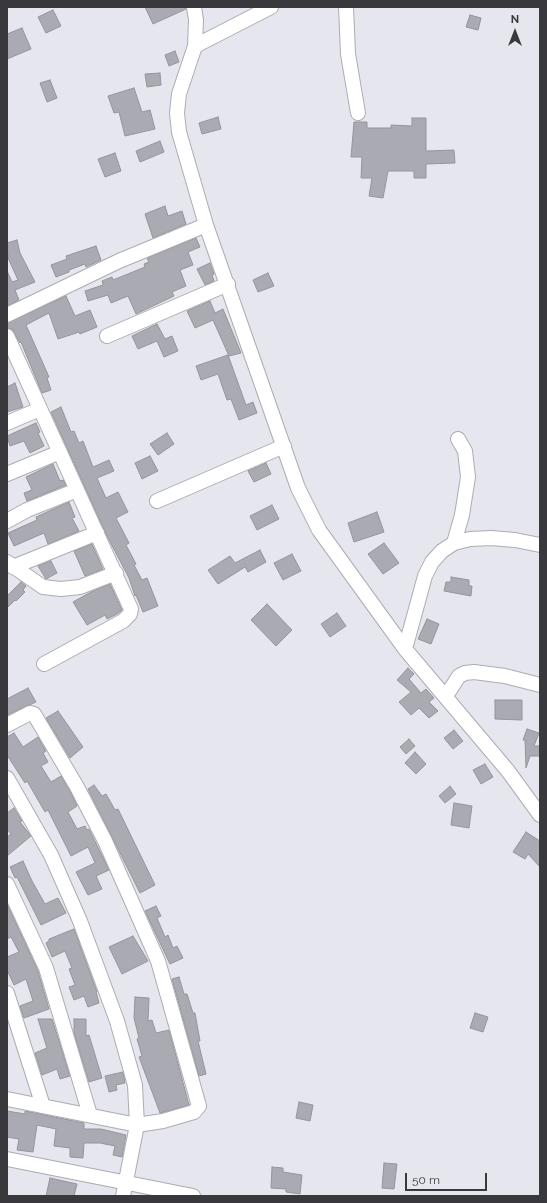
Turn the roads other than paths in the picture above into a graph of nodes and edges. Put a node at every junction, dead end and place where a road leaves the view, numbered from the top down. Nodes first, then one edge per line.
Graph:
1 (194, 7) edge
2 (271, 7) edge
3 (346, 7) edge
4 (195, 46) junction
5 (358, 114) dead end
6 (206, 225) junction
7 (228, 284) junction
8 (7, 315) edge
9 (7, 336) edge
10 (107, 336) dead end
11 (40, 409) junction
12 (7, 422) edge
13 (458, 439) dead end
14 (284, 446) junction
15 (60, 452) junction
16 (7, 474) edge
17 (77, 490) junction
18 (157, 500) dead end
19 (7, 521) edge
20 (97, 533) junction
21 (454, 543) junction
22 (540, 545) edge
23 (10, 565) edge
24 (116, 574) junction
25 (405, 649) junction
26 (44, 664) dead end
27 (540, 685) edge
28 (446, 696) junction
29 (7, 725) edge
30 (7, 779) edge
31 (540, 815) edge
32 (7, 884) edge
33 (7, 993) edge
34 (7, 1098) edge
35 (43, 1106) junction
36 (90, 1115) junction
37 (137, 1125) junction
38 (7, 1159) edge
39 (124, 1189) edge
40 (193, 1196) edge

1 - 4 street
2 - 4 street
3 - 5 street
4 - 6 street
6 - 7 street
6 - 8 street
7 - 10 street
7 - 14 street
9 - 11 street
11 - 12 street
11 - 15 street
13 - 21 street
14 - 18 street
14 - 25 street
15 - 16 street
15 - 17 street
17 - 19 street
17 - 20 street
20 - 23 street
20 - 24 street
21 - 22 street
21 - 25 street
23 - 24 street
24 - 26 street
25 - 28 street
27 - 28 street
28 - 31 street
29 - 37 street
30 - 37 street
32 - 36 street
33 - 35 street
34 - 35 street
35 - 36 street
36 - 37 street
37 - 39 street
38 - 39 street
39 - 40 street

